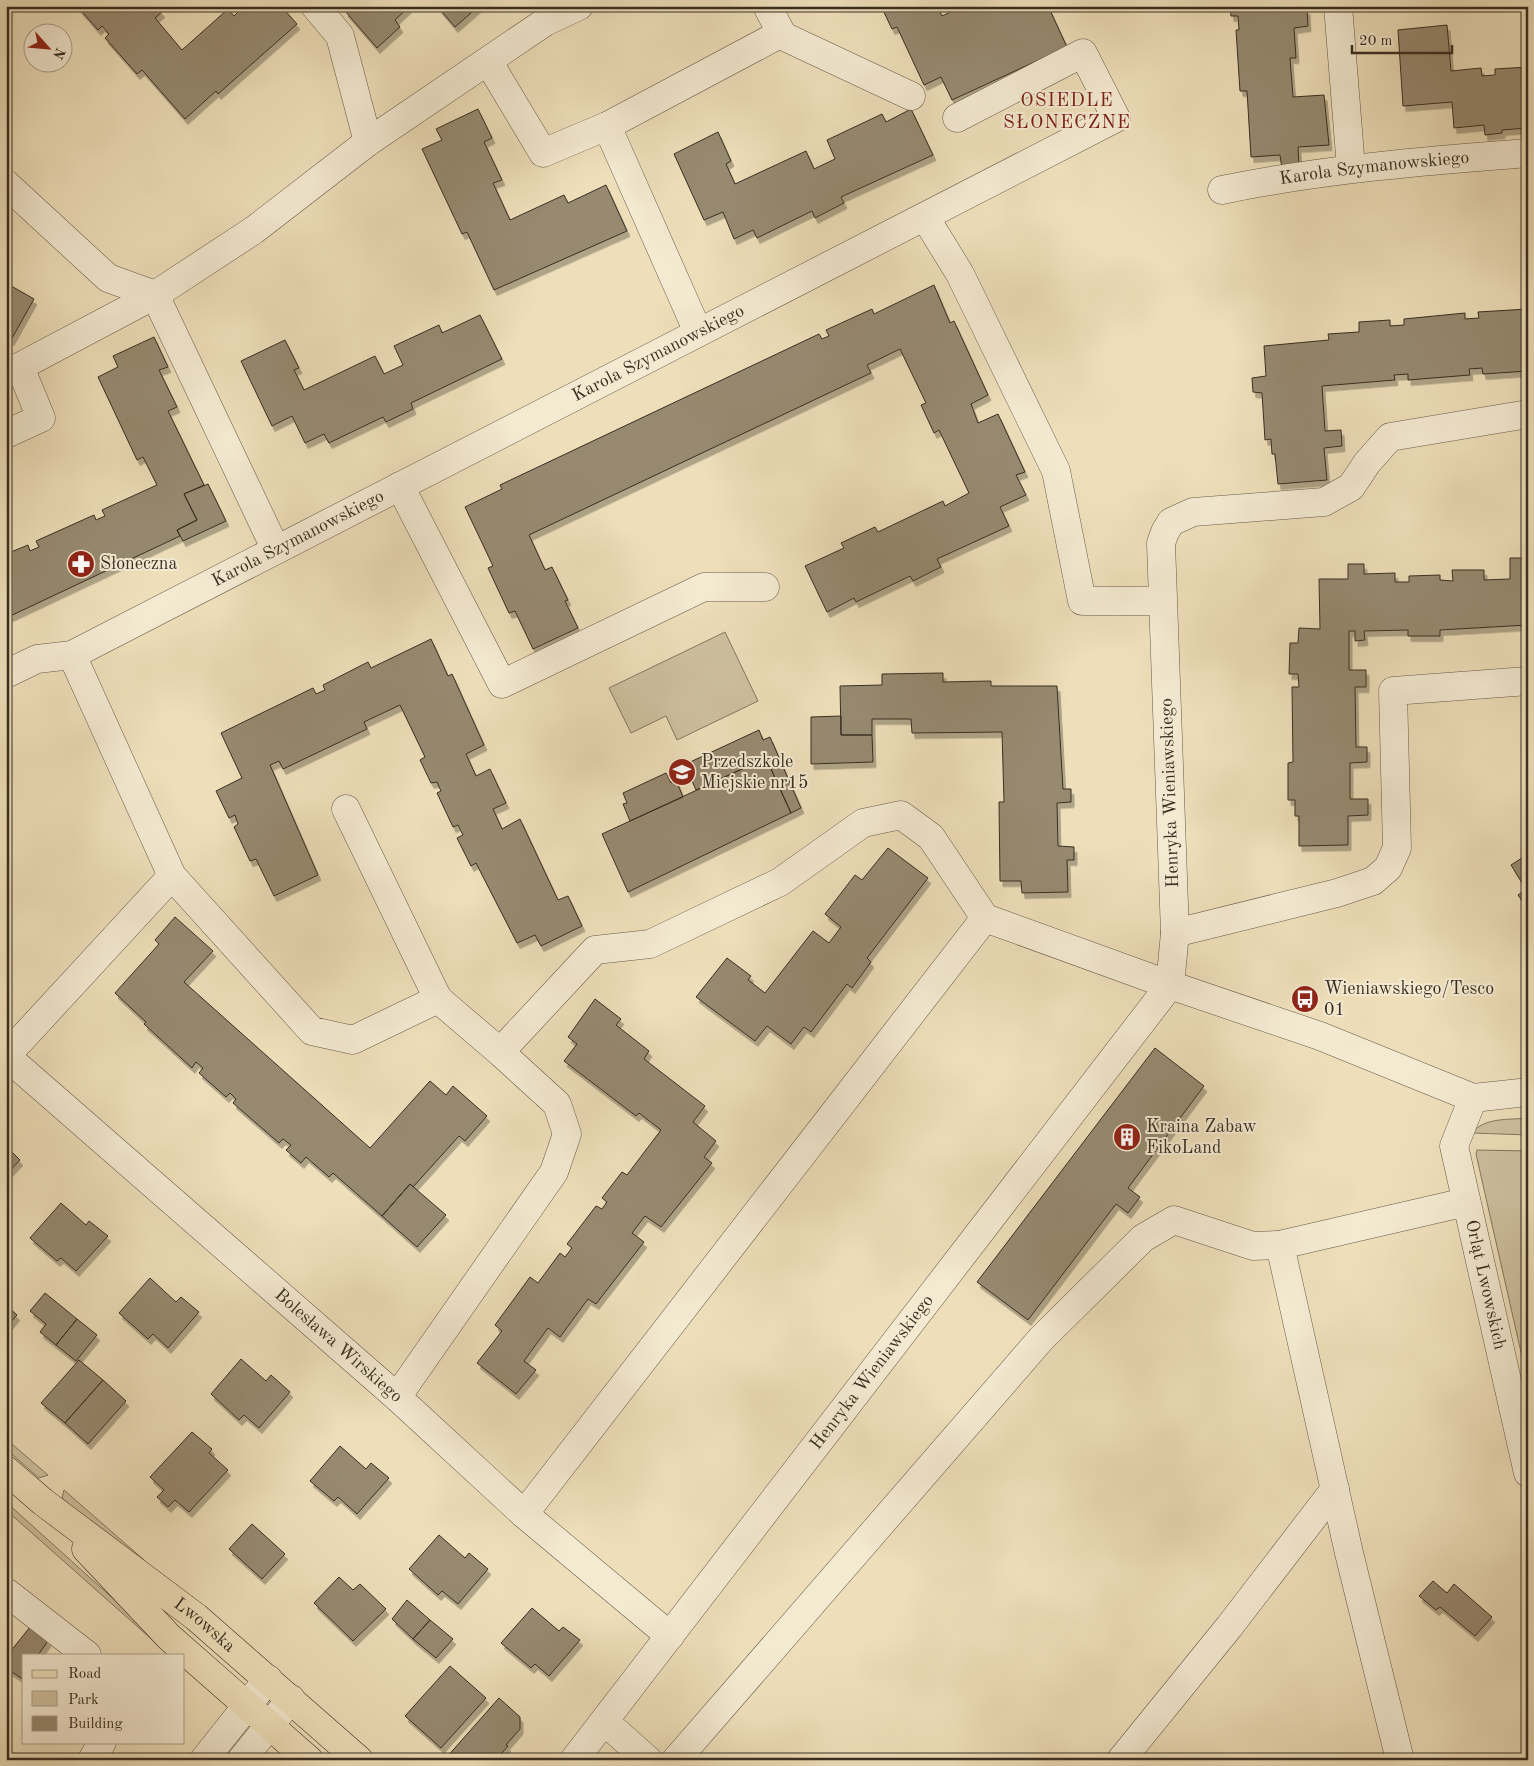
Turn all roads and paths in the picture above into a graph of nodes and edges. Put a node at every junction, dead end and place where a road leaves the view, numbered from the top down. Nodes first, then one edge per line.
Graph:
1 (315, 6) edge
2 (579, 6) edge
3 (767, 6) edge
4 (1338, 6) edge
5 (780, 34) junction
6 (488, 61) junction
7 (911, 96) dead end
8 (957, 118) dead end
9 (607, 126) junction
10 (368, 142) junction
11 (1528, 153) edge
12 (1351, 168) junction
13 (6, 184) edge
14 (1222, 190) dead end
15 (925, 217) junction
16 (155, 295) junction
17 (698, 332) junction
18 (13, 370) edge
19 (1528, 414) edge
20 (6, 434) edge
21 (400, 486) junction
22 (276, 550) junction
23 (765, 587) dead end
24 (1162, 601) junction
25 (72, 655) junction
26 (6, 674) edge
27 (1528, 682) edge
28 (346, 808) dead end
29 (172, 876) junction
30 (985, 918) junction
31 (1175, 933) junction
32 (1170, 985) junction
33 (438, 999) junction
34 (500, 1052) junction
35 (6, 1056) edge
36 (1528, 1092) edge
37 (1472, 1098) junction
38 (1466, 1202) junction
39 (1280, 1245) junction
40 (397, 1397) junction
41 (6, 1470) edge
42 (1528, 1473) edge
43 (1335, 1489) junction
44 (43, 1502) junction
45 (524, 1514) junction
46 (6, 1592) edge
47 (670, 1636) junction
48 (86, 1654) edge
49 (268, 1679) junction
50 (291, 1699) junction
51 (247, 1707) junction
52 (604, 1721) junction
53 (269, 1726) junction
54 (101, 1744) edge
55 (92, 1760) edge
56 (204, 1760) edge
57 (241, 1760) edge
58 (309, 1760) edge
59 (359, 1760) edge
60 (574, 1760) edge
61 (648, 1760) edge
62 (676, 1760) edge
63 (1121, 1760) edge
64 (1400, 1760) edge

1 - 10 street
2 - 6 street
3 - 5 street
4 - 12 street
5 - 7 street
5 - 9 street
6 - 9 street
6 - 10 street
8 - 15 street, Karola Szymanowskiego
9 - 17 street
10 - 16 street
11 - 12 street, Karola Szymanowskiego
12 - 14 street, Karola Szymanowskiego
13 - 16 street
15 - 17 street, Karola Szymanowskiego
15 - 24 street
16 - 18 street
16 - 22 street
17 - 21 street, Karola Szymanowskiego
18 - 20 street
19 - 24 street
21 - 22 street, Karola Szymanowskiego
21 - 23 street
22 - 25 street, Karola Szymanowskiego
24 - 31 street, Henryka Wieniawskiego
25 - 26 street, Karola Szymanowskiego
25 - 29 street
27 - 31 street
28 - 33 street
29 - 33 street
29 - 35 street
30 - 32 street
30 - 34 street
30 - 45 street
31 - 32 street, Henryka Wieniawskiego
32 - 37 street
32 - 47 street, Henryka Wieniawskiego
33 - 34 street
34 - 40 street
35 - 40 street, Bolesława Wirskiego
36 - 37 street
37 - 38 street, Orląt Lwowskich
38 - 39 street
38 - 42 street, Orląt Lwowskich
39 - 43 street
39 - 62 street
40 - 45 street, Bolesława Wirskiego
41 - 44 main road, Lwowska
43 - 63 street
43 - 64 street
44 - 49 main road, Lwowska
44 - 51 main road, Lwowska
45 - 47 street, Bolesława Wirskiego
46 - 48 street
47 - 52 street, Henryka Wieniawskiego
49 - 50 main road, Lwowska
49 - 51 street
50 - 53 street
50 - 59 main road, Lwowska
51 - 53 main road, Lwowska
51 - 56 street
52 - 60 street, Henryka Wieniawskiego
52 - 61 street
53 - 57 street
53 - 58 main road, Lwowska
54 - 55 street

